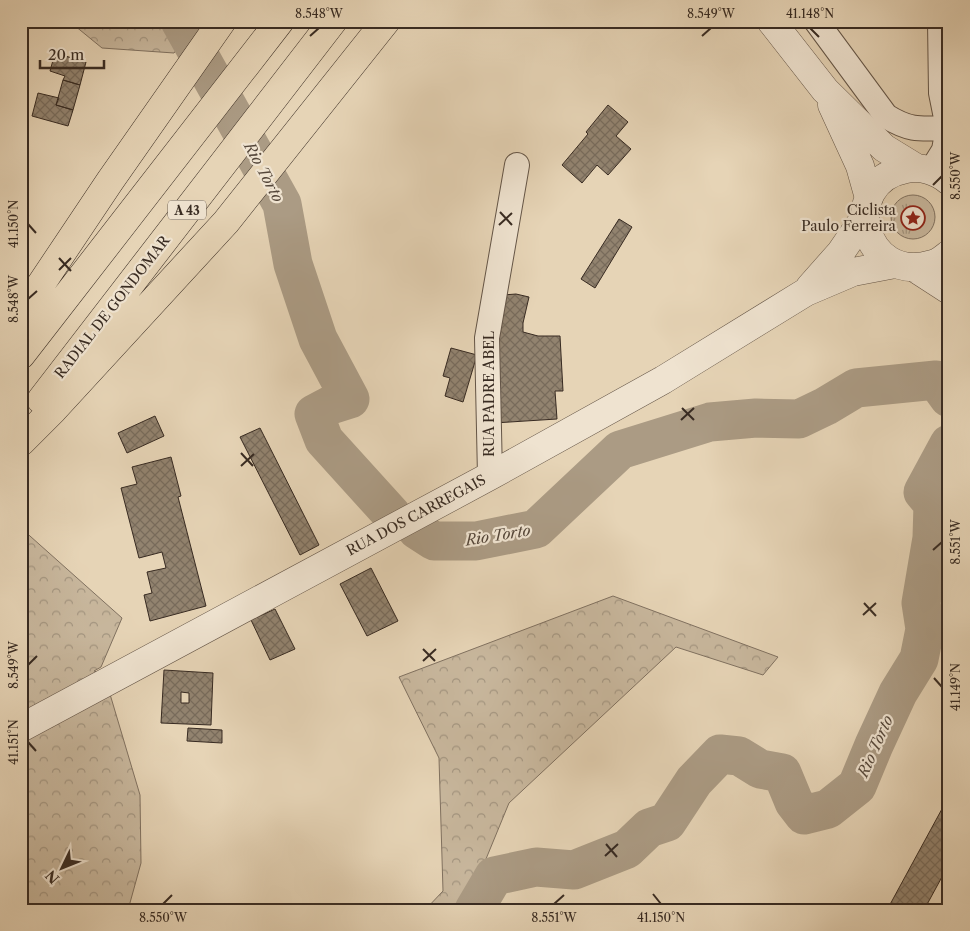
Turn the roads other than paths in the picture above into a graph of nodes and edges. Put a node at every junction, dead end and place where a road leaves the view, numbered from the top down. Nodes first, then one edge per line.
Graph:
1 (222, 21) edge
2 (280, 21) edge
3 (333, 21) edge
4 (386, 21) edge
5 (772, 21) edge
6 (816, 21) edge
7 (940, 21) edge
8 (825, 90) junction
9 (948, 128) edge
10 (517, 165) dead end
11 (937, 173) edge
12 (867, 208) junction
13 (949, 254) edge
14 (905, 266) junction
15 (949, 290) edge
16 (806, 292) junction
17 (21, 314) edge
18 (21, 355) edge
19 (47, 405) junction
20 (21, 428) edge
21 (21, 442) edge
22 (490, 476) junction
23 (21, 728) edge

1 - 17 highway
2 - 18 highway
3 - 19 highway, RADIAL DE GONDOMAR / A 43
4 - 19 highway, A 43
5 - 8 street
6 - 9 street
7 - 9 street
8 - 11 street
8 - 12 street
9 - 11 street
10 - 22 street, RUA PADRE ABEL
11 - 12 street, RUA DOS CARREGAIS
12 - 14 street
12 - 16 street, RUA DOS CARREGAIS
13 - 14 street, RUA DOS CARREGAIS
14 - 15 street
14 - 16 street, RUA DOS CARREGAIS
16 - 22 street, RUA DOS CARREGAIS
19 - 20 highway, RADIAL DE GONDOMAR / A 43
19 - 21 highway
22 - 23 street, RUA DOS CARREGAIS

